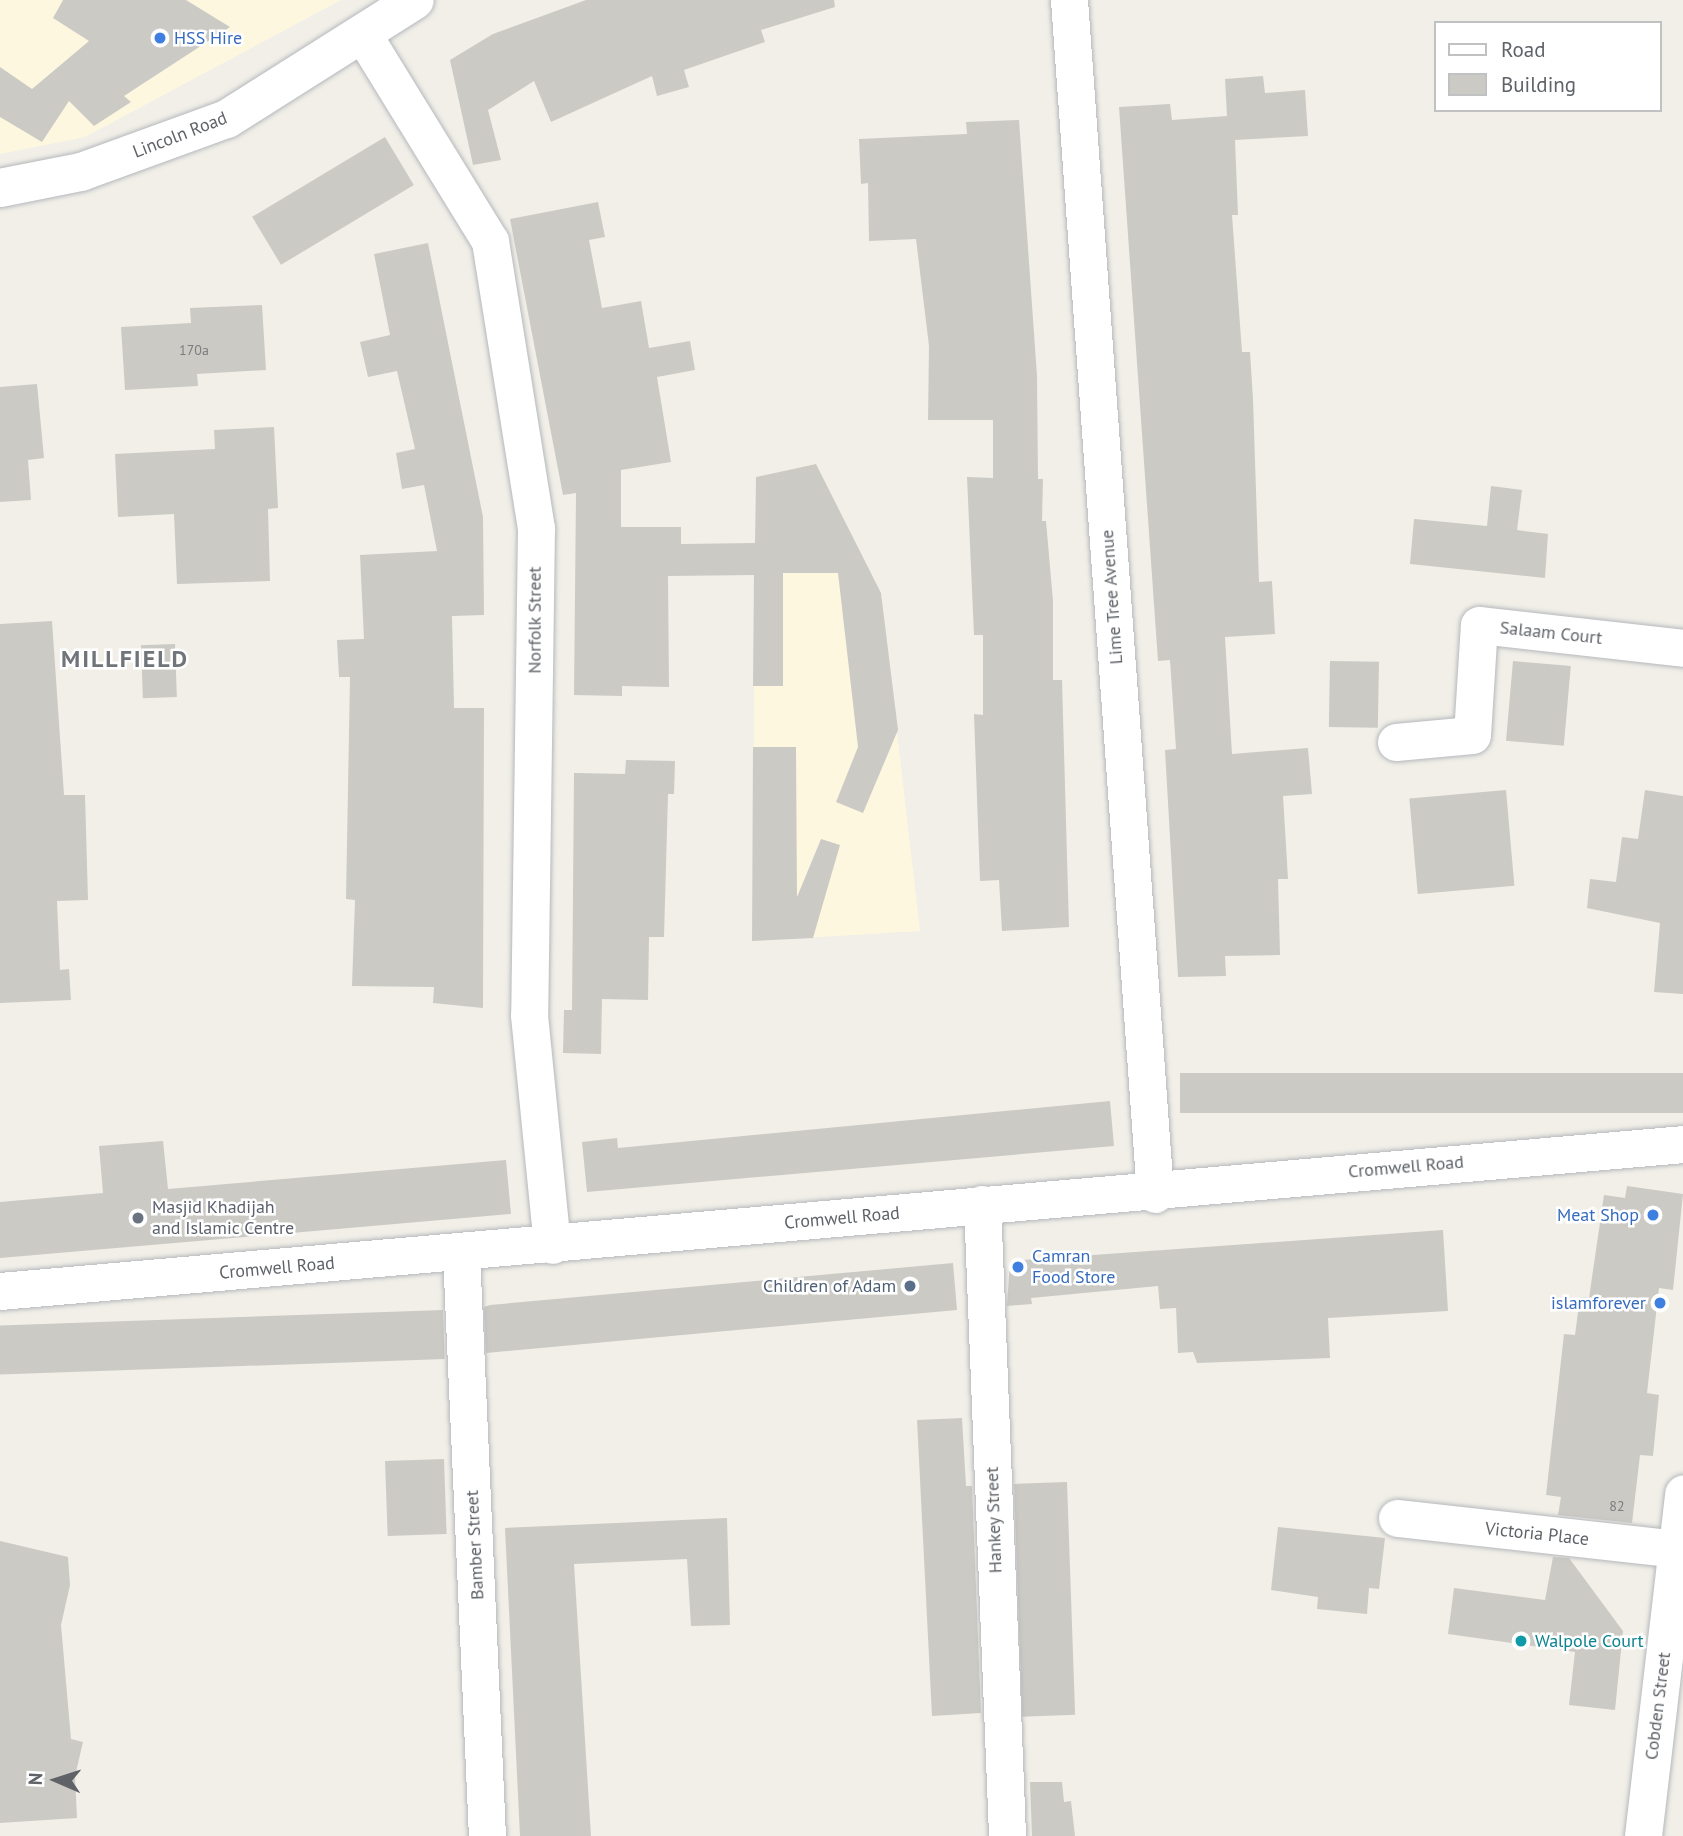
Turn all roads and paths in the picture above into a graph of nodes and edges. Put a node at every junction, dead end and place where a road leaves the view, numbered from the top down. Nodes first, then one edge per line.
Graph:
1 (415, 0) edge
2 (1069, 0) edge
3 (362, 33) junction
4 (0, 188) edge
5 (1683, 648) edge
6 (1396, 743) dead end
7 (1683, 1144) edge
8 (1155, 1194) junction
9 (982, 1204) junction
10 (552, 1245) junction
11 (461, 1253) junction
12 (0, 1291) edge
13 (1683, 1493) edge
14 (1397, 1518) dead end
15 (1676, 1549) junction
16 (487, 1836) edge
17 (1007, 1836) edge
18 (1643, 1836) edge

1 - 3 street, Lincoln Road
2 - 8 street, Lime Tree Avenue
3 - 4 street, Lincoln Road
3 - 10 street, Norfolk Street
5 - 6 street, Salaam Court
7 - 8 street, Cromwell Road
8 - 9 street, Cromwell Road
9 - 10 street, Cromwell Road
9 - 17 street, Hankey Street
10 - 11 street, Cromwell Road
11 - 12 street, Cromwell Road
11 - 16 street, Bamber Street
13 - 15 street, Cobden Street
14 - 15 street, Victoria Place
15 - 18 street, Cobden Street

